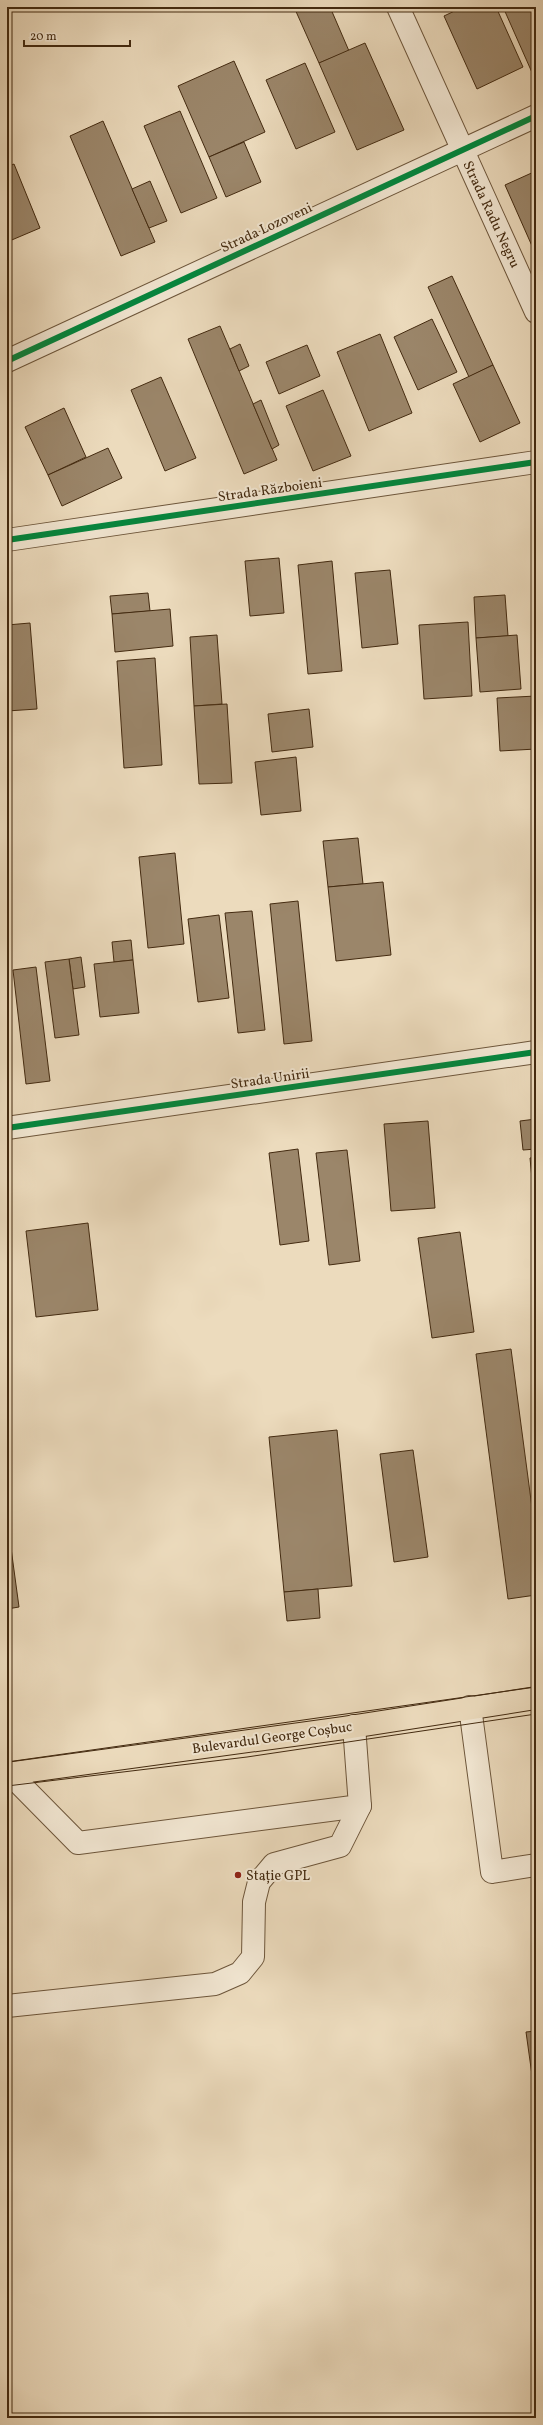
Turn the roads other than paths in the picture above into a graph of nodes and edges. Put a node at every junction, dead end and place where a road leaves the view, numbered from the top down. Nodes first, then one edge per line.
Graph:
1 (398, 7) edge
2 (536, 116) edge
3 (462, 149) junction
4 (536, 312) edge
5 (7, 362) edge
6 (536, 462) edge
7 (7, 540) edge
8 (536, 1052) edge
9 (7, 1128) edge
10 (536, 1698) edge
11 (470, 1708) junction
12 (354, 1726) junction
13 (8, 1773) edge
14 (360, 1806) junction
15 (536, 1865) edge
16 (7, 2006) edge

1 - 3 street, Strada Radu Negru
2 - 3 street, Strada Lozoveni
3 - 4 street, Strada Radu Negru
3 - 5 street, Strada Lozoveni
6 - 7 street, Strada Războieni
8 - 9 street, Strada Unirii
10 - 11 main road, Bulevardul George Coșbuc
11 - 12 main road, Bulevardul George Coșbuc
11 - 15 street
12 - 13 main road, Bulevardul George Coșbuc
12 - 14 street
13 - 14 street
14 - 16 street

